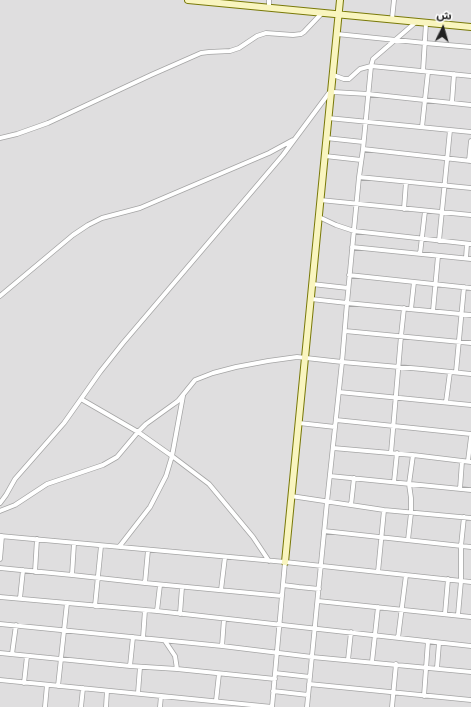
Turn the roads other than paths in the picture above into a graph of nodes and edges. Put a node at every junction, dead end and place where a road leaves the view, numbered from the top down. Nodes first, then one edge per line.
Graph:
1 (188, 0) edge
2 (269, 0) edge
3 (340, 0) edge
4 (394, 0) edge
5 (269, 8) junction
6 (322, 12) junction
7 (339, 14) junction
8 (392, 19) junction
9 (416, 22) junction
10 (471, 22) edge
11 (426, 23) junction
12 (471, 27) edge
13 (337, 34) junction
14 (395, 40) junction
15 (425, 43) junction
16 (471, 47) edge
17 (371, 66) junction
18 (425, 72) junction
19 (454, 74) junction
20 (333, 75) junction
21 (471, 76) edge
22 (331, 92) junction
23 (368, 94) junction
24 (425, 100) junction
25 (452, 102) junction
26 (471, 105) edge
27 (328, 118) junction
28 (366, 122) junction
29 (422, 127) junction
30 (450, 130) junction
31 (471, 132) edge
32 (0, 138) edge
33 (326, 138) junction
34 (295, 139) junction
35 (471, 141) edge
36 (363, 142) junction
37 (363, 149) junction
38 (324, 156) junction
39 (447, 158) junction
40 (361, 160) junction
41 (470, 161) edge
42 (359, 177) junction
43 (406, 182) junction
44 (444, 186) junction
45 (471, 188) edge
46 (320, 200) junction
47 (357, 203) junction
48 (404, 208) junction
49 (425, 211) junction
50 (442, 212) junction
51 (471, 215) edge
52 (319, 217) junction
53 (354, 231) junction
54 (422, 239) junction
55 (439, 241) junction
56 (469, 244) edge
57 (352, 247) junction
58 (420, 254) junction
59 (438, 256) junction
60 (466, 258) junction
61 (471, 259) edge
62 (349, 275) junction
63 (414, 282) junction
64 (312, 284) junction
65 (435, 284) junction
66 (464, 287) junction
67 (348, 288) junction
68 (471, 288) edge
69 (0, 296) edge
70 (311, 299) junction
71 (347, 303) junction
72 (404, 308) junction
73 (411, 309) junction
74 (433, 311) junction
75 (461, 314) junction
76 (471, 315) edge
77 (345, 331) junction
78 (401, 336) junction
79 (458, 342) junction
80 (471, 343) edge
81 (305, 358) junction
82 (342, 362) junction
83 (398, 367) junction
84 (450, 372) junction
85 (456, 372) junction
86 (471, 374) edge
87 (339, 392) junction
88 (183, 394) junction
89 (396, 397) junction
90 (81, 399) junction
91 (446, 402) junction
92 (471, 405) edge
93 (336, 420) junction
94 (299, 423) junction
95 (393, 426) junction
96 (335, 427) junction
97 (138, 432) junction
98 (471, 436) edge
99 (333, 448) junction
100 (391, 453) junction
101 (397, 453) junction
102 (413, 455) junction
103 (172, 456) junction
104 (462, 460) junction
105 (470, 461) edge
106 (330, 476) junction
107 (354, 478) junction
108 (394, 482) junction
109 (409, 484) junction
110 (460, 489) junction
111 (471, 490) edge
112 (291, 496) junction
113 (327, 502) junction
114 (0, 503) edge
115 (351, 505) junction
116 (384, 510) junction
117 (0, 511) edge
118 (411, 513) junction
119 (464, 517) junction
120 (471, 518) edge
121 (324, 531) junction
122 (1, 536) edge
123 (382, 538) junction
124 (37, 540) junction
125 (408, 540) junction
126 (74, 543) junction
127 (101, 546) junction
128 (461, 546) junction
129 (119, 547) junction
130 (471, 547) edge
131 (148, 550) junction
132 (225, 557) junction
133 (0, 559) edge
134 (269, 561) junction
135 (285, 562) junction
136 (321, 566) junction
137 (0, 568) edge
138 (23, 570) junction
139 (35, 572) junction
140 (378, 572) junction
141 (72, 575) junction
142 (406, 575) junction
143 (98, 578) junction
144 (448, 579) junction
145 (461, 581) junction
146 (471, 582) edge
147 (145, 583) junction
148 (160, 585) junction
149 (283, 585) junction
150 (182, 587) junction
151 (319, 588) junction
152 (221, 590) junction
153 (282, 596) junction
154 (0, 597) edge
155 (20, 598) junction
156 (318, 602) junction
157 (68, 604) junction
158 (95, 606) junction
159 (378, 607) junction
160 (401, 609) junction
161 (145, 610) junction
162 (157, 612) junction
163 (180, 614) junction
164 (445, 614) junction
165 (458, 615) junction
166 (471, 617) edge
167 (224, 619) junction
168 (0, 624) edge
169 (16, 625) junction
170 (279, 625) junction
171 (314, 629) junction
172 (64, 630) junction
173 (350, 632) junction
174 (375, 635) junction
175 (133, 637) junction
176 (143, 638) junction
177 (398, 638) junction
178 (165, 641) junction
179 (428, 641) junction
180 (439, 643) junction
181 (222, 646) junction
182 (471, 646) edge
183 (0, 653) edge
184 (277, 653) junction
185 (12, 654) junction
186 (27, 656) junction
187 (312, 657) junction
188 (61, 659) junction
189 (348, 660) junction
190 (372, 662) junction
191 (396, 664) junction
192 (130, 666) junction
193 (140, 667) junction
194 (426, 667) junction
195 (437, 668) junction
196 (176, 669) junction
197 (471, 672) edge
198 (275, 673) junction
199 (219, 674) junction
200 (310, 677) junction
201 (274, 679) junction
202 (0, 680) edge
203 (24, 683) junction
204 (309, 684) junction
205 (47, 685) junction
206 (58, 686) junction
207 (83, 688) junction
208 (107, 691) junction
209 (274, 691) junction
210 (138, 693) junction
211 (393, 693) junction
212 (308, 695) junction
213 (161, 696) junction
214 (424, 696) junction
215 (471, 700) edge
216 (216, 701) junction
217 (44, 707) edge
218 (81, 707) edge
219 (106, 707) edge
220 (160, 707) edge
221 (272, 707) edge
222 (307, 707) edge
223 (392, 707) edge

1 - 5 street
2 - 5 street
3 - 7 street
4 - 8 street
5 - 6 street
6 - 7 street
6 - 32 street
7 - 8 street
7 - 13 street
8 - 9 street
9 - 11 street
9 - 14 street
10 - 12 street
11 - 12 street
11 - 15 street
13 - 14 street
13 - 20 street
14 - 15 street
14 - 17 street
15 - 16 street
15 - 18 street
17 - 18 street
17 - 20 street
17 - 23 street
18 - 19 street
18 - 24 street
19 - 21 street
19 - 25 street
20 - 22 street
22 - 23 street
22 - 27 street
22 - 34 street
23 - 24 street
23 - 28 street
24 - 25 street
24 - 29 street
25 - 26 street
27 - 28 street
27 - 33 street
28 - 29 street
28 - 36 street
29 - 30 street
30 - 31 street
30 - 39 street
33 - 36 street
33 - 38 street
34 - 69 street
34 - 90 street
35 - 41 street
36 - 37 street
37 - 39 street
37 - 40 street
38 - 40 street
38 - 46 street
39 - 41 street
39 - 44 street
40 - 42 street
42 - 43 street
42 - 47 street
43 - 44 street
43 - 48 street
44 - 45 street
44 - 50 street
46 - 47 street
46 - 52 street
47 - 48 street
47 - 53 street
48 - 49 street
49 - 50 street
49 - 54 street
50 - 51 street
50 - 55 street
52 - 53 street
52 - 64 street
53 - 54 street
53 - 57 street
54 - 55 street
54 - 58 street
55 - 56 street
56 - 60 street
57 - 58 street
57 - 62 street
58 - 59 street
59 - 60 street
59 - 65 street
60 - 61 street
62 - 63 street
62 - 67 street
63 - 65 street
63 - 73 street
64 - 67 street
64 - 70 street
65 - 66 street
65 - 74 street
66 - 68 street
66 - 75 street
67 - 71 street
70 - 71 street
70 - 81 street
71 - 72 street
71 - 77 street
72 - 73 street
72 - 78 street
73 - 74 street
74 - 75 street
75 - 76 street
75 - 79 street
77 - 78 street
77 - 82 street
78 - 79 street
78 - 83 street
79 - 80 street
79 - 85 street
81 - 82 street
81 - 88 street
81 - 94 street
82 - 83 street
82 - 87 street
83 - 84 street
83 - 89 street
84 - 85 street
84 - 91 street
85 - 86 street
87 - 89 street
87 - 93 street
88 - 97 street
88 - 103 street
89 - 91 street
89 - 95 street
90 - 97 street
90 - 114 street
91 - 92 street
93 - 95 street
93 - 96 street
94 - 96 street
94 - 112 street
95 - 98 street
95 - 100 street
96 - 99 street
97 - 103 street
97 - 117 street
98 - 105 street
99 - 100 street
99 - 106 street
100 - 101 street
101 - 102 street
101 - 108 street
102 - 104 street
102 - 109 street
103 - 129 street
103 - 134 street
104 - 105 street
104 - 110 street
106 - 107 street
106 - 113 street
107 - 108 street
107 - 115 street
108 - 109 street
109 - 110 street
109 - 118 street
110 - 111 street
112 - 113 street
112 - 135 street
113 - 115 street
113 - 121 street
115 - 116 street
116 - 118 street
116 - 123 street
118 - 119 street
118 - 125 street
119 - 120 street
119 - 128 street
121 - 123 street
121 - 136 street
122 - 124 street
122 - 133 street
123 - 125 street
123 - 140 street
124 - 126 street
124 - 139 street
125 - 128 street
126 - 127 street
126 - 141 street
127 - 129 street
127 - 143 street
128 - 130 street
128 - 145 street
129 - 131 street
131 - 132 street
131 - 147 street
132 - 134 street
132 - 152 street
134 - 135 street
135 - 136 street
135 - 149 street
136 - 140 street
136 - 151 street
137 - 138 street
138 - 139 street
138 - 155 street
139 - 141 street
140 - 142 street
141 - 143 street
142 - 144 street
142 - 160 street
143 - 147 street
143 - 158 street
144 - 145 street
144 - 164 street
145 - 146 street
145 - 165 street
147 - 148 street
148 - 150 street
148 - 162 street
149 - 151 street
149 - 153 street
150 - 152 street
150 - 163 street
151 - 156 street
152 - 153 street
153 - 170 street
154 - 155 street
155 - 157 street
156 - 159 street
156 - 171 street
157 - 158 street
157 - 172 street
158 - 161 street
159 - 160 street
159 - 174 street
160 - 164 street
160 - 177 street
161 - 162 street
161 - 176 street
162 - 163 street
163 - 167 street
164 - 165 street
165 - 166 street
167 - 170 street
167 - 181 street
168 - 169 street
169 - 172 street
169 - 185 street
170 - 171 street
170 - 184 street
171 - 173 street
171 - 187 street
172 - 175 street
172 - 188 street
173 - 174 street
173 - 189 street
174 - 177 street
174 - 190 street
175 - 176 street
175 - 192 street
176 - 178 street
177 - 179 street
178 - 181 street
178 - 196 street
179 - 180 street
179 - 194 street
180 - 182 street
180 - 195 street
181 - 184 street
183 - 185 street
184 - 187 street
184 - 198 street
185 - 186 street
186 - 188 street
186 - 203 street
187 - 189 street
187 - 200 street
188 - 192 street
188 - 206 street
189 - 190 street
190 - 191 street
191 - 194 street
191 - 211 street
192 - 193 street
193 - 196 street
193 - 210 street
194 - 195 street
194 - 214 street
195 - 197 street
196 - 199 street
198 - 200 street
198 - 201 street
199 - 201 street
199 - 216 street
200 - 204 street
201 - 209 street
202 - 203 street
203 - 205 street
204 - 211 street
204 - 212 street
205 - 206 street
205 - 217 street
206 - 207 street
207 - 208 street
207 - 218 street
208 - 210 street
208 - 219 street
209 - 212 street
209 - 221 street
210 - 213 street
211 - 214 street
211 - 223 street
212 - 222 street
213 - 216 street
213 - 220 street
214 - 215 street
216 - 221 street

